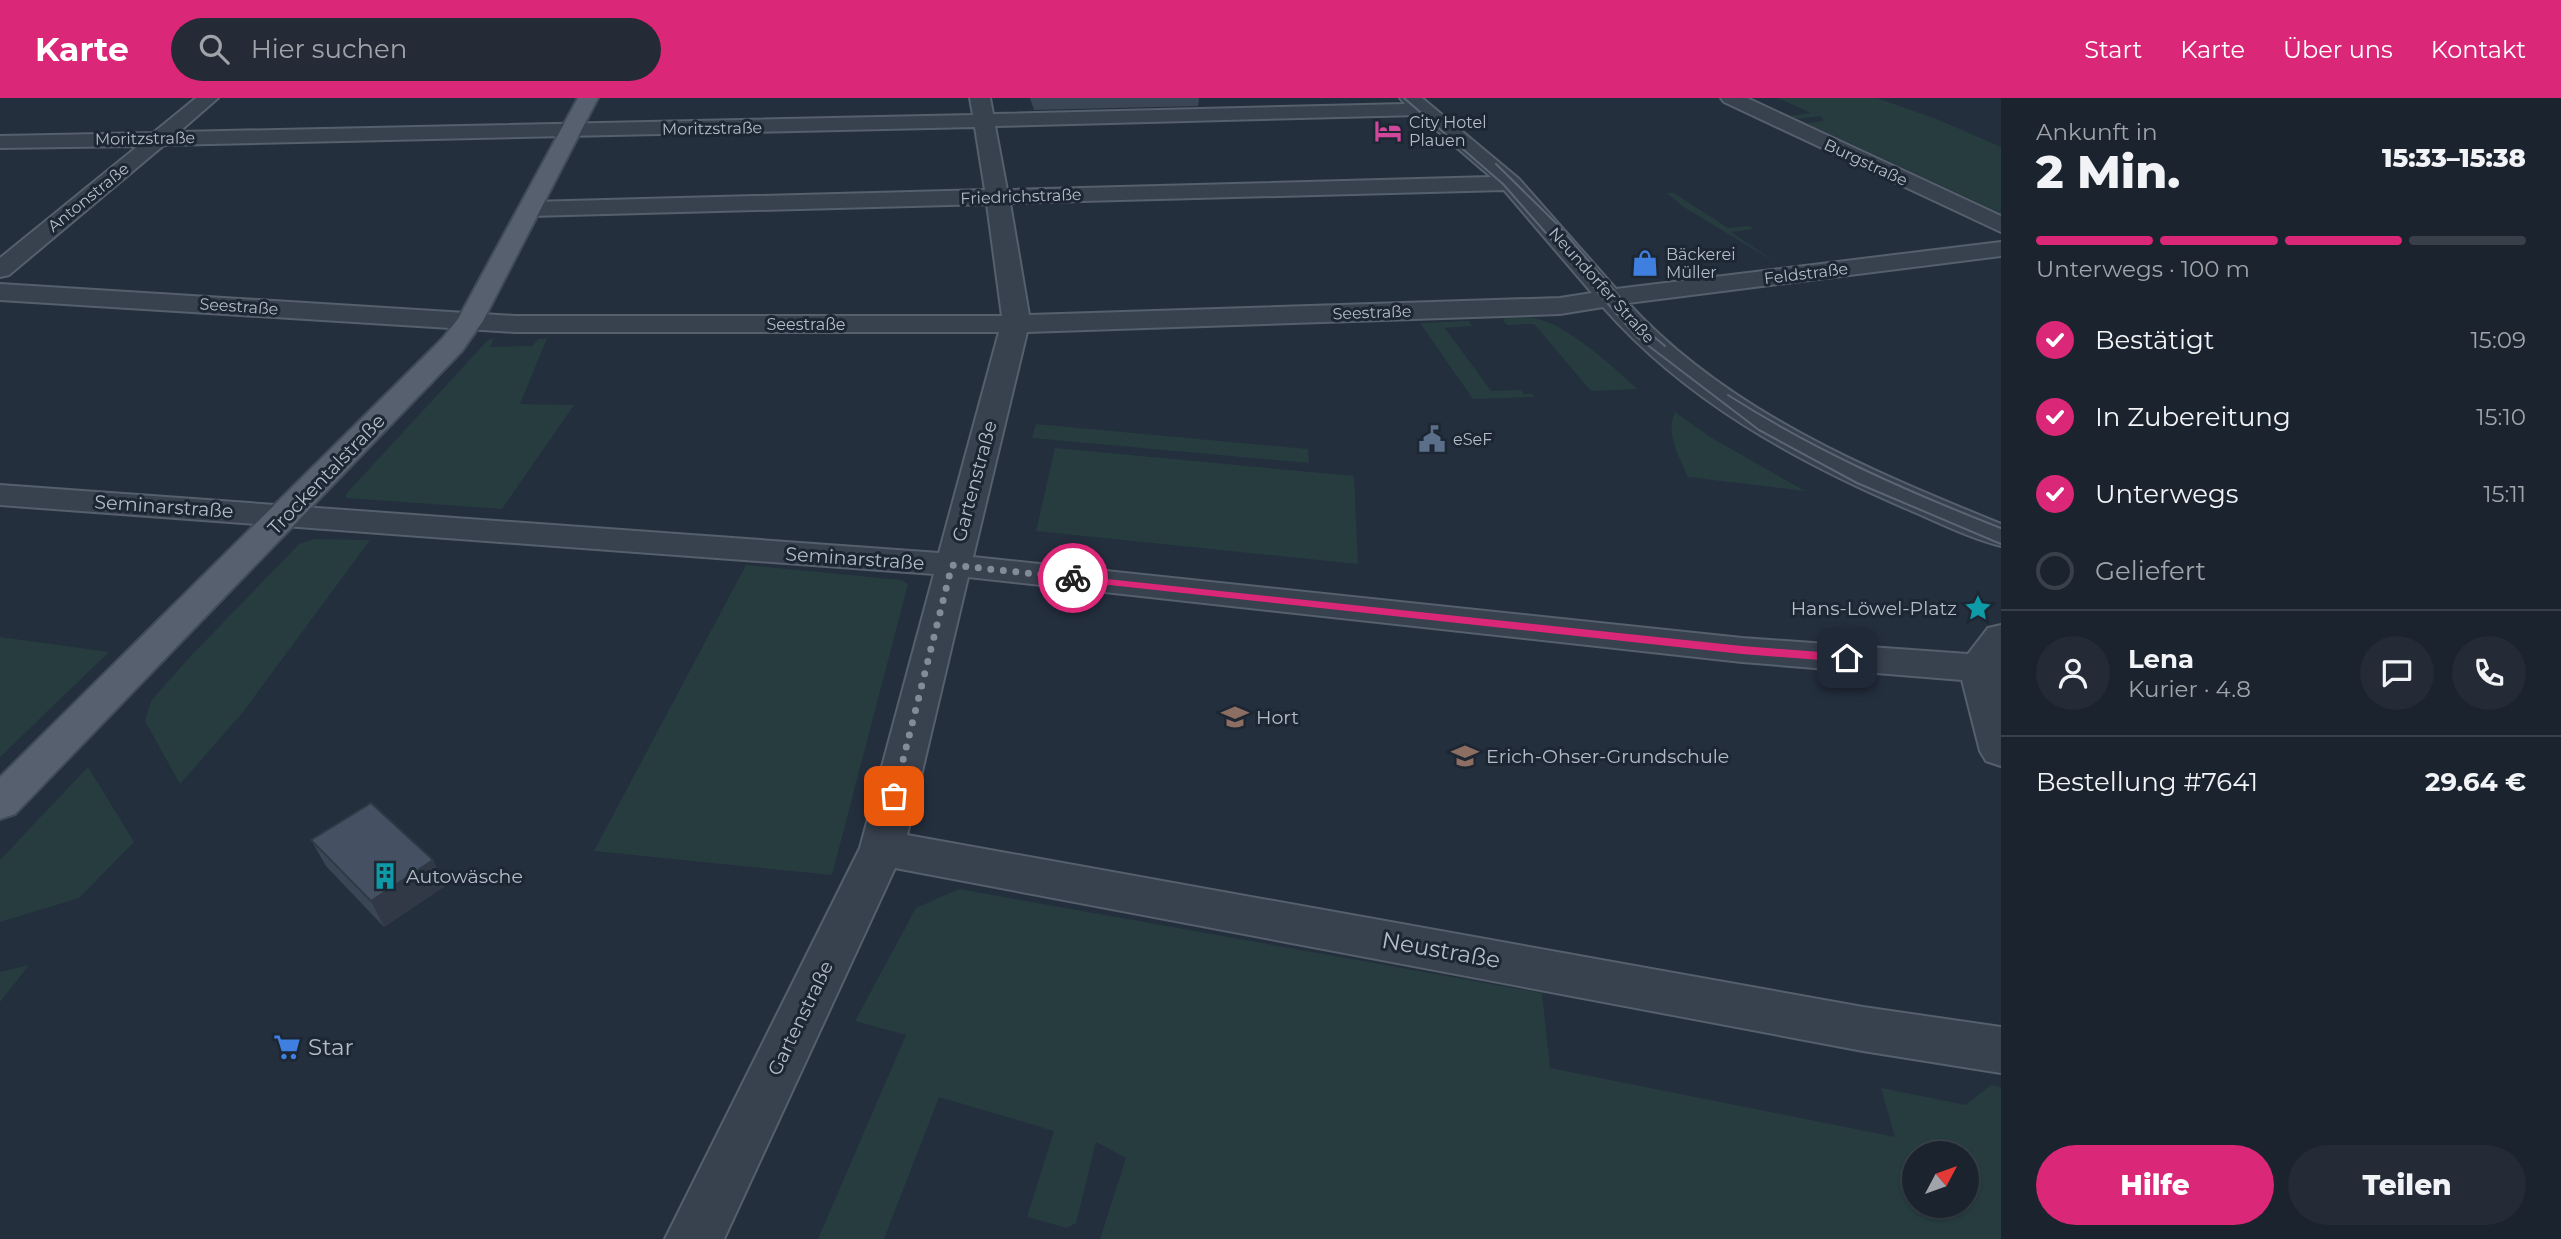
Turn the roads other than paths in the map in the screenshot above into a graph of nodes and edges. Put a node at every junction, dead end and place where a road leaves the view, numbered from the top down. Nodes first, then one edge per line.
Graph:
1 (208, 98) edge
2 (588, 98) edge
3 (1731, 98) edge
4 (1417, 103) edge
5 (982, 110) edge
6 (570, 131) junction
7 (161, 137) junction
8 (0, 142) edge
9 (1510, 183) junction
10 (998, 197) junction
11 (531, 209) junction
12 (2001, 225) edge
13 (2001, 249) edge
14 (0, 270) edge
15 (0, 292) edge
16 (1611, 299) junction
17 (470, 321) junction
18 (1015, 324) junction
19 (0, 495) edge
20 (285, 515) junction
21 (2001, 536) edge
22 (952, 565) junction
23 (1993, 659) edge
24 (2001, 751) edge
25 (0, 803) edge
26 (881, 848) junction
27 (2001, 1050) edge
28 (694, 1239) edge

1 - 7 street, Antonstraße
2 - 6 main road, Trockentalstraße
3 - 12 street, Burgstraße
4 - 5 street, Moritzstraße
4 - 9 street, Neundorfer Straße
5 - 6 street, Moritzstraße
5 - 10 street, Gartenstraße
6 - 7 street, Moritzstraße
6 - 11 main road, Trockentalstraße
7 - 8 street, Moritzstraße
7 - 14 street, Antonstraße
9 - 10 street, Friedrichstraße
9 - 16 street, Neundorfer Straße
10 - 11 street, Friedrichstraße
10 - 18 street, Gartenstraße
11 - 17 main road, Trockentalstraße
13 - 16 street, Feldstraße
15 - 17 street, Seestraße
16 - 18 street, Seestraße
16 - 21 street, Neundorfer Straße
17 - 18 street, Seestraße
17 - 20 main road, Trockentalstraße
18 - 22 street, Gartenstraße
19 - 20 street, Seminarstraße
20 - 22 street, Seminarstraße
20 - 25 main road, Trockentalstraße
22 - 23 street, Seminarstraße
22 - 26 street, Gartenstraße
23 - 24 street
26 - 27 street, Neustraße
26 - 28 street, Gartenstraße

